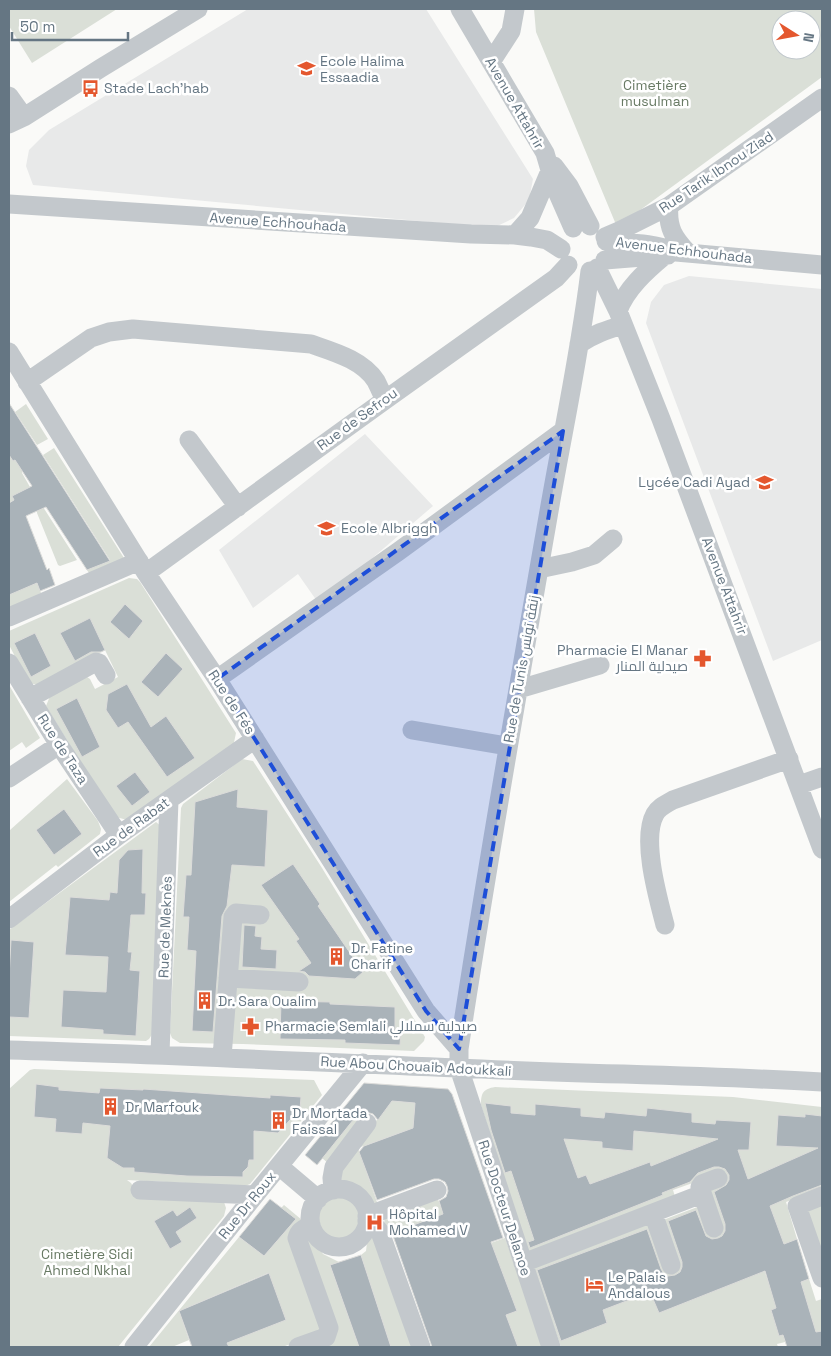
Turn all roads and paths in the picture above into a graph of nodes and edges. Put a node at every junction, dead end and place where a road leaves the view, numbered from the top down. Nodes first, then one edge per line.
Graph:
1 (198, 9) edge
2 (460, 9) edge
3 (515, 9) edge
4 (491, 62) junction
5 (9, 96) edge
6 (822, 98) edge
7 (16, 121) edge
8 (9, 133) edge
9 (544, 153) junction
10 (550, 171) junction
11 (9, 204) edge
12 (669, 206) junction
13 (515, 235) junction
14 (577, 240) junction
15 (676, 254) junction
16 (822, 265) edge
17 (597, 267) junction
18 (621, 318) junction
19 (579, 344) junction
20 (9, 352) edge
21 (27, 382) junction
22 (384, 400) junction
23 (563, 431) junction
24 (189, 440) dead end
25 (238, 507) junction
26 (613, 539) dead end
27 (142, 567) junction
28 (539, 569) junction
29 (9, 616) edge
30 (9, 663) edge
31 (600, 665) dead end
32 (106, 675) dead end
33 (217, 679) junction
34 (519, 689) junction
35 (30, 698) junction
36 (412, 730) dead end
37 (255, 739) junction
38 (59, 745) junction
39 (507, 746) junction
40 (789, 759) junction
41 (822, 777) edge
42 (9, 778) edge
43 (799, 785) junction
44 (169, 800) junction
45 (119, 835) junction
46 (822, 849) edge
47 (260, 915) dead end
48 (9, 919) edge
49 (665, 925) dead end
50 (228, 978) junction
51 (298, 982) dead end
52 (459, 1049) junction
53 (9, 1050) edge
54 (160, 1054) junction
55 (222, 1057) junction
56 (363, 1064) junction
57 (459, 1068) junction
58 (822, 1082) edge
59 (367, 1124) dead end
60 (278, 1166) junction
61 (718, 1178) dead end
62 (140, 1190) dead end
63 (437, 1190) dead end
64 (255, 1194) junction
65 (326, 1194) junction
66 (702, 1194) junction
67 (822, 1196) edge
68 (653, 1214) junction
69 (367, 1218) junction
70 (311, 1225) junction
71 (714, 1228) dead end
72 (523, 1263) junction
73 (671, 1265) dead end
74 (822, 1278) edge
75 (134, 1347) edge
76 (298, 1347) edge
77 (421, 1347) edge
78 (551, 1347) edge

1 - 7 street
2 - 4 street, Avenue Attahrir
3 - 4 street
4 - 9 street, Avenue Attahrir
5 - 7 street
6 - 12 street, Rue Tarik Ibnou Ziad
7 - 8 street
9 - 10 street, Avenue Attahrir
9 - 14 street
10 - 13 street
10 - 14 street, Avenue Attahrir
11 - 13 street, Avenue Echhouhada
12 - 14 street, Rue Tarik Ibnou Ziad
12 - 15 street
13 - 14 street, Avenue Echhouhada
14 - 15 street, Avenue Echhouhada
14 - 17 street, Rue de Tunis زنقة تونس
14 - 17 street
14 - 22 street, Rue de Sefrou
15 - 16 street, Avenue Echhouhada
15 - 17 street
15 - 18 street
17 - 18 street, Avenue Attahrir
17 - 19 street, Rue de Tunis زنقة تونس
18 - 19 street
18 - 40 street, Avenue Attahrir
19 - 23 street, Rue de Tunis زنقة تونس
20 - 21 street, Rue de Fés
21 - 22 street
21 - 27 street, Rue de Fés
22 - 25 street, Rue de Sefrou
23 - 28 street, Rue de Tunis زنقة تونس
23 - 33 street
24 - 25 street
25 - 27 street, Rue de Sefrou
26 - 28 street
27 - 29 street, Rue de Sefrou
27 - 33 street, Rue de Fés
28 - 34 street, Rue de Tunis زنقة تونس
30 - 35 street, Rue de Taza
31 - 34 street
32 - 35 street
33 - 37 street, Rue de Fés
34 - 39 street, Rue de Tunis زنقة تونس
35 - 38 street, Rue de Taza
36 - 39 street
37 - 44 street, Rue de Rabat
37 - 52 street, Rue de Fés
38 - 42 street
38 - 45 street, Rue de Taza
39 - 52 street, Rue de Tunis زنقة تونس
40 - 43 street, Avenue Attahrir
40 - 49 street
41 - 43 street
43 - 46 street, Avenue Attahrir
44 - 45 street, Rue de Rabat
44 - 54 street, Rue de Meknès
45 - 48 street, Rue de Rabat
47 - 50 street
50 - 51 street
50 - 55 street
52 - 57 street, Rue de Tunis زنقة تونس
53 - 54 street, Rue Abou Chouaib Adoukkali
54 - 55 street, Rue Abou Chouaib Adoukkali
55 - 56 street, Rue Abou Chouaib Adoukkali
56 - 57 street, Rue Abou Chouaib Adoukkali
56 - 60 street, Rue Dr Roux
57 - 58 street, Rue Abou Chouaib Adoukkali
57 - 72 street, Rue Docteur Delanoe
59 - 65 street
60 - 64 street, Rue Dr Roux
60 - 65 street
61 - 66 street
62 - 64 street
63 - 69 street
64 - 75 street, Rue Dr Roux
65 - 69 street
65 - 70 street
66 - 68 street
66 - 71 street
67 - 74 street
68 - 72 street
68 - 73 street
69 - 70 street
69 - 77 street
70 - 76 street
72 - 78 street, Rue Docteur Delanoe

